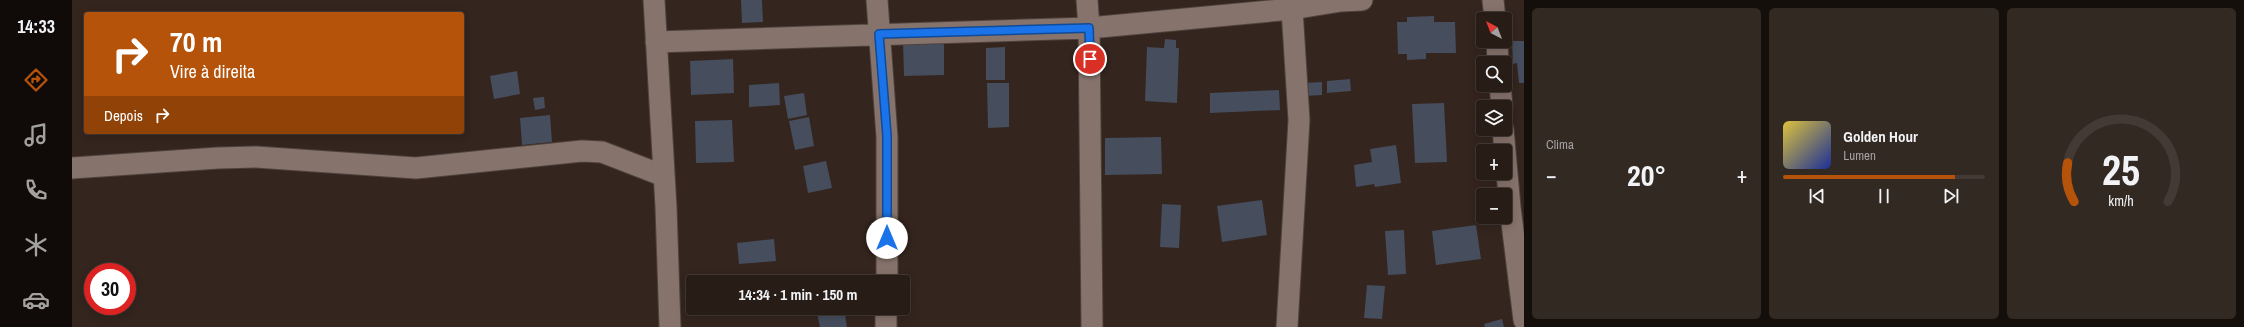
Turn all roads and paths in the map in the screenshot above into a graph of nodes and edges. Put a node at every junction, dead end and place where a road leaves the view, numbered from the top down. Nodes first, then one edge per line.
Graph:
1 (654, 0) edge
2 (877, 0) edge
3 (1087, 0) edge
4 (1341, 0) edge
5 (1362, 0) edge
6 (1493, 0) edge
7 (1292, 9) junction
8 (1494, 12) edge
9 (1089, 28) junction
10 (879, 34) junction
11 (656, 42) junction
12 (1504, 136) edge
13 (72, 168) edge
14 (664, 176) junction
15 (886, 275) edge
16 (886, 315) edge
17 (1524, 320) edge
18 (670, 327) edge
19 (886, 327) edge
20 (1092, 327) edge
21 (1287, 327) edge

1 - 11 street
2 - 10 street
3 - 9 street
4 - 5 street
4 - 7 street
6 - 8 street
7 - 9 street
7 - 21 street
9 - 10 street
9 - 20 street
10 - 11 street
10 - 15 street
11 - 14 street
12 - 17 street
13 - 14 street
14 - 18 street
16 - 19 street

